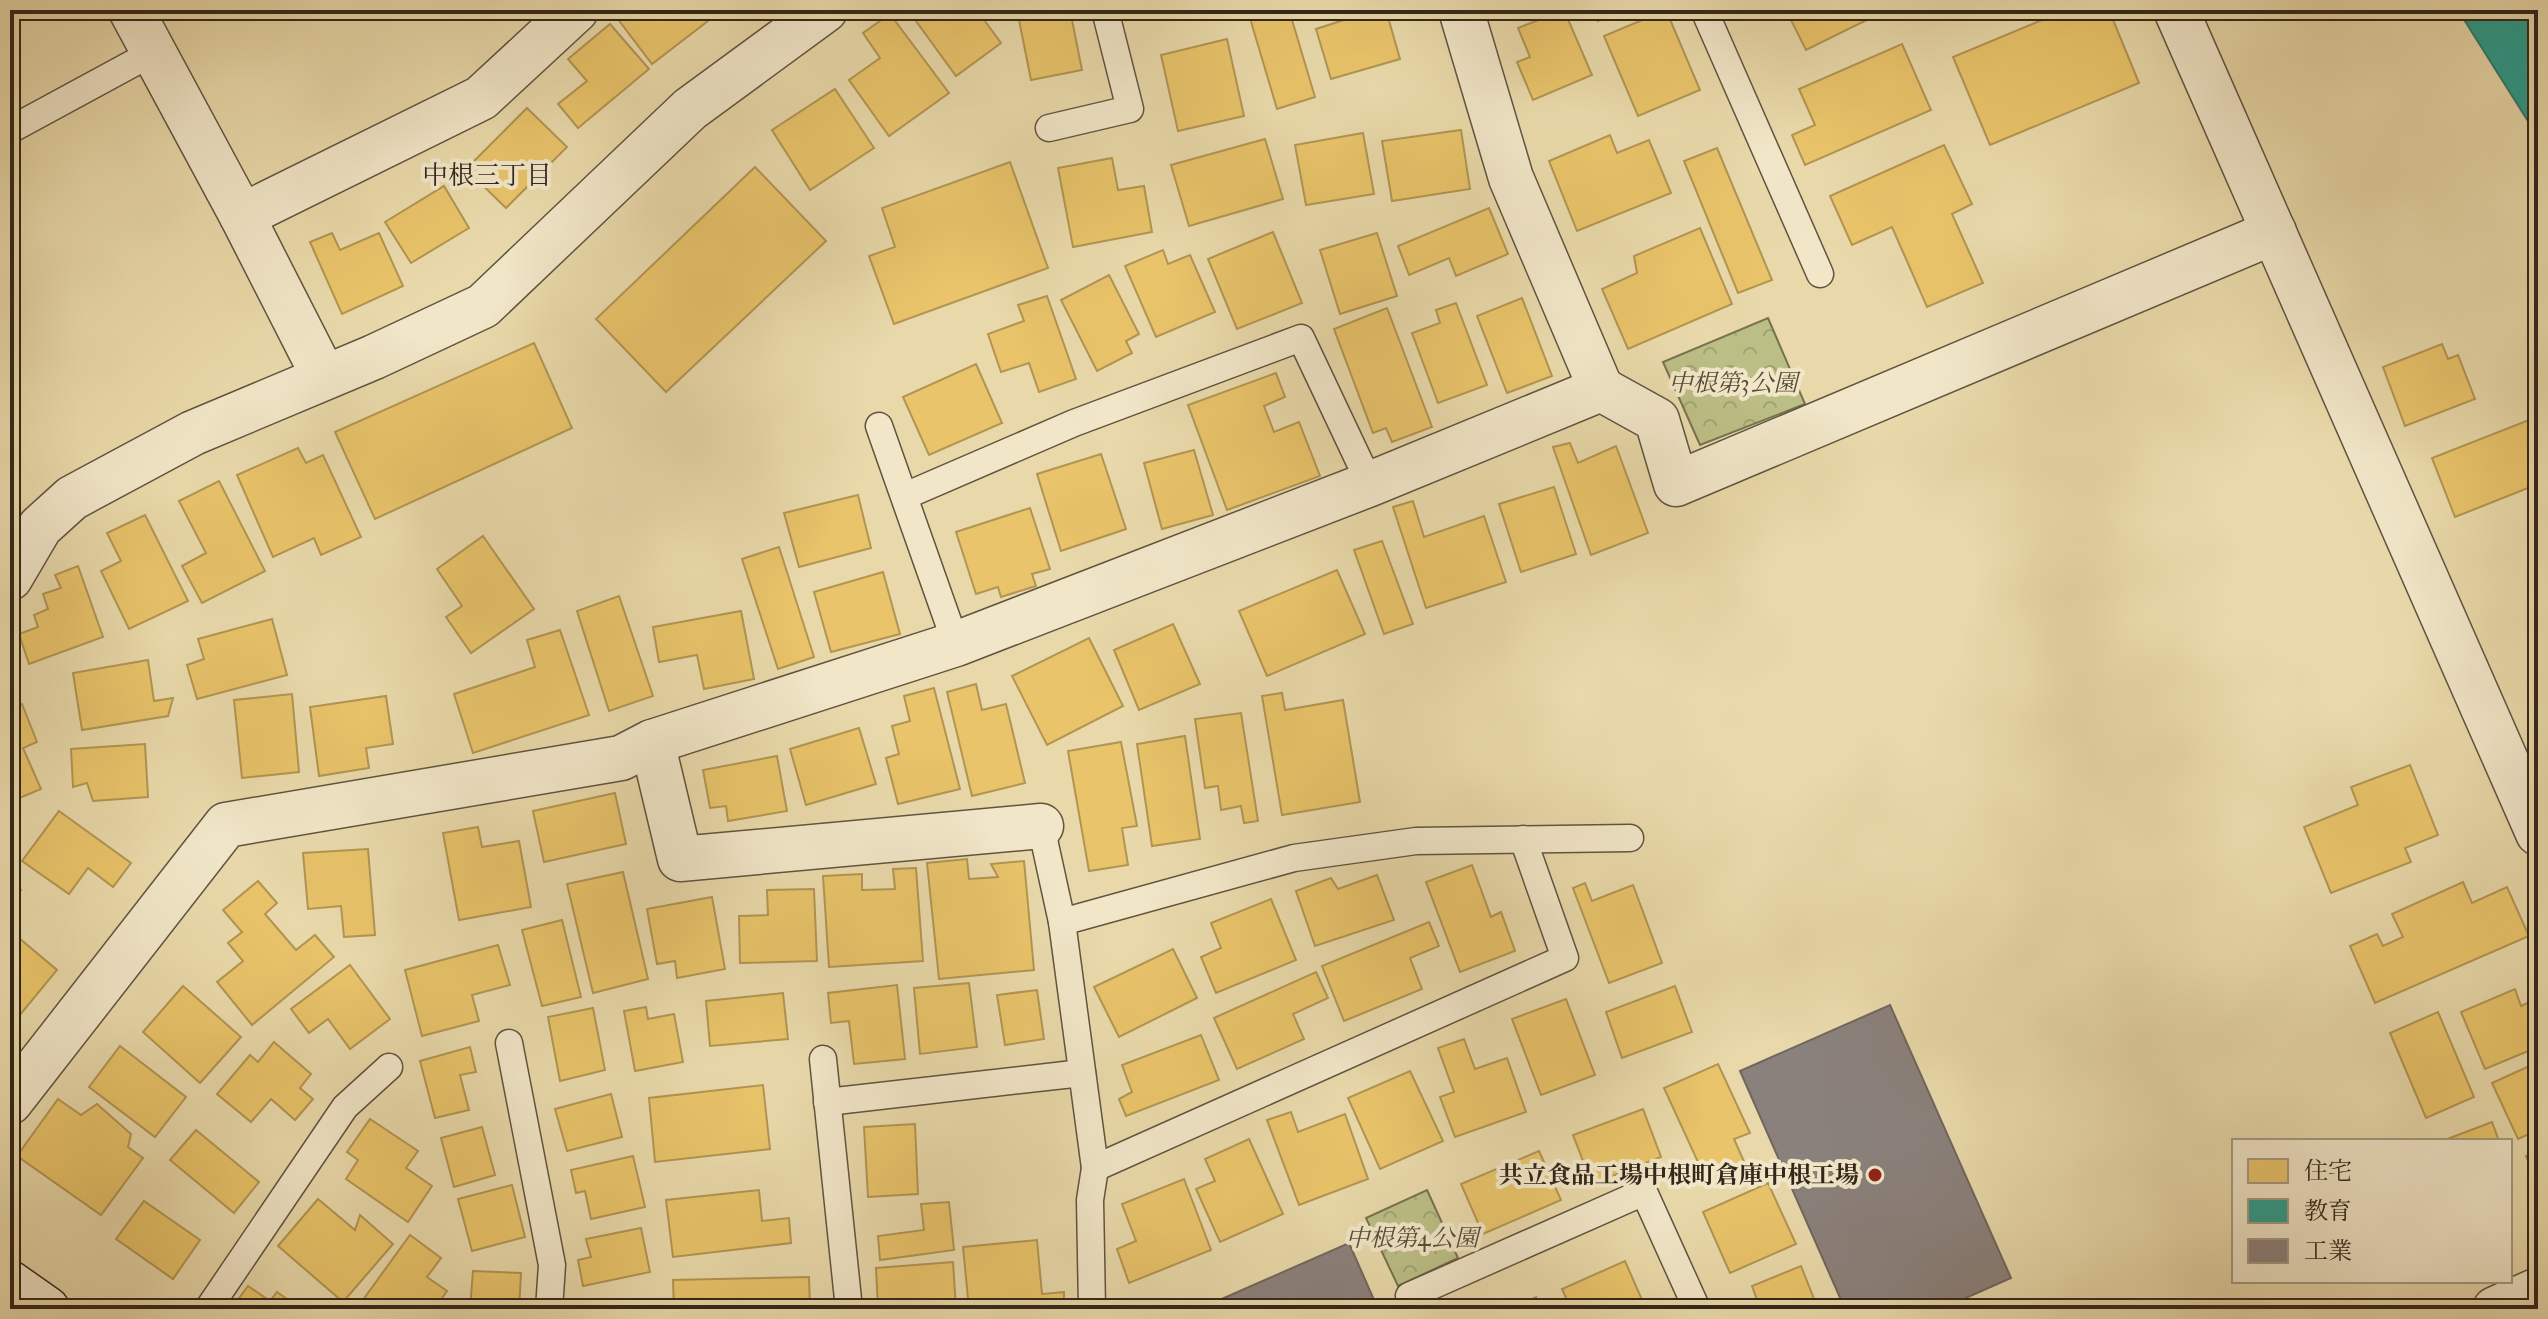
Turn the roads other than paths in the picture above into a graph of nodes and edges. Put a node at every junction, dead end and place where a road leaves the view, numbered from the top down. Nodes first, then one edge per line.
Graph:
1 (131, 10) edge
2 (576, 10) edge
3 (825, 10) edge
4 (1105, 10) edge
5 (1461, 10) edge
6 (1704, 10) edge
7 (2176, 10) edge
8 (152, 53) junction
9 (1049, 128) dead end
10 (10, 130) edge
11 (242, 216) junction
12 (2274, 232) junction
13 (1820, 274) dead end
14 (324, 377) junction
15 (1601, 389) junction
16 (879, 426) dead end
17 (1370, 484) junction
18 (905, 496) junction
19 (10, 578) edge
20 (956, 644) junction
21 (652, 742) junction
22 (1041, 826) joint
23 (2538, 833) edge
24 (1630, 838) dead end
25 (1523, 839) junction
26 (1062, 922) junction
27 (509, 1043) dead end
28 (823, 1059) dead end
29 (389, 1067) dead end
30 (1082, 1073) junction
31 (10, 1102) edge
32 (827, 1102) junction
33 (1095, 1168) junction
34 (10, 1283) edge
35 (2538, 1290) edge
36 (47, 1309) edge
37 (208, 1309) edge
38 (549, 1309) edge
39 (849, 1309) edge
40 (1092, 1309) edge
41 (1415, 1309) edge
42 (1697, 1309) edge
43 (2495, 1309) edge

1 - 8 street
2 - 11 street
3 - 14 street
4 - 9 lane
5 - 15 street
6 - 13 lane
7 - 12 street
8 - 10 lane
8 - 11 street
11 - 14 street
12 - 15 street
12 - 23 street
14 - 19 street
15 - 17 street
16 - 18 lane
17 - 18 lane
17 - 20 street
18 - 20 lane
20 - 21 street
21 - 22 street
21 - 31 street
22 - 26 lane
24 - 25 lane
25 - 26 lane
25 - 33 lane
26 - 30 lane
27 - 38 lane
28 - 32 lane
29 - 37 lane
30 - 32 lane
30 - 33 lane
32 - 39 lane
33 - 40 lane
34 - 36 street
35 - 43 street
41 - 42 lane

